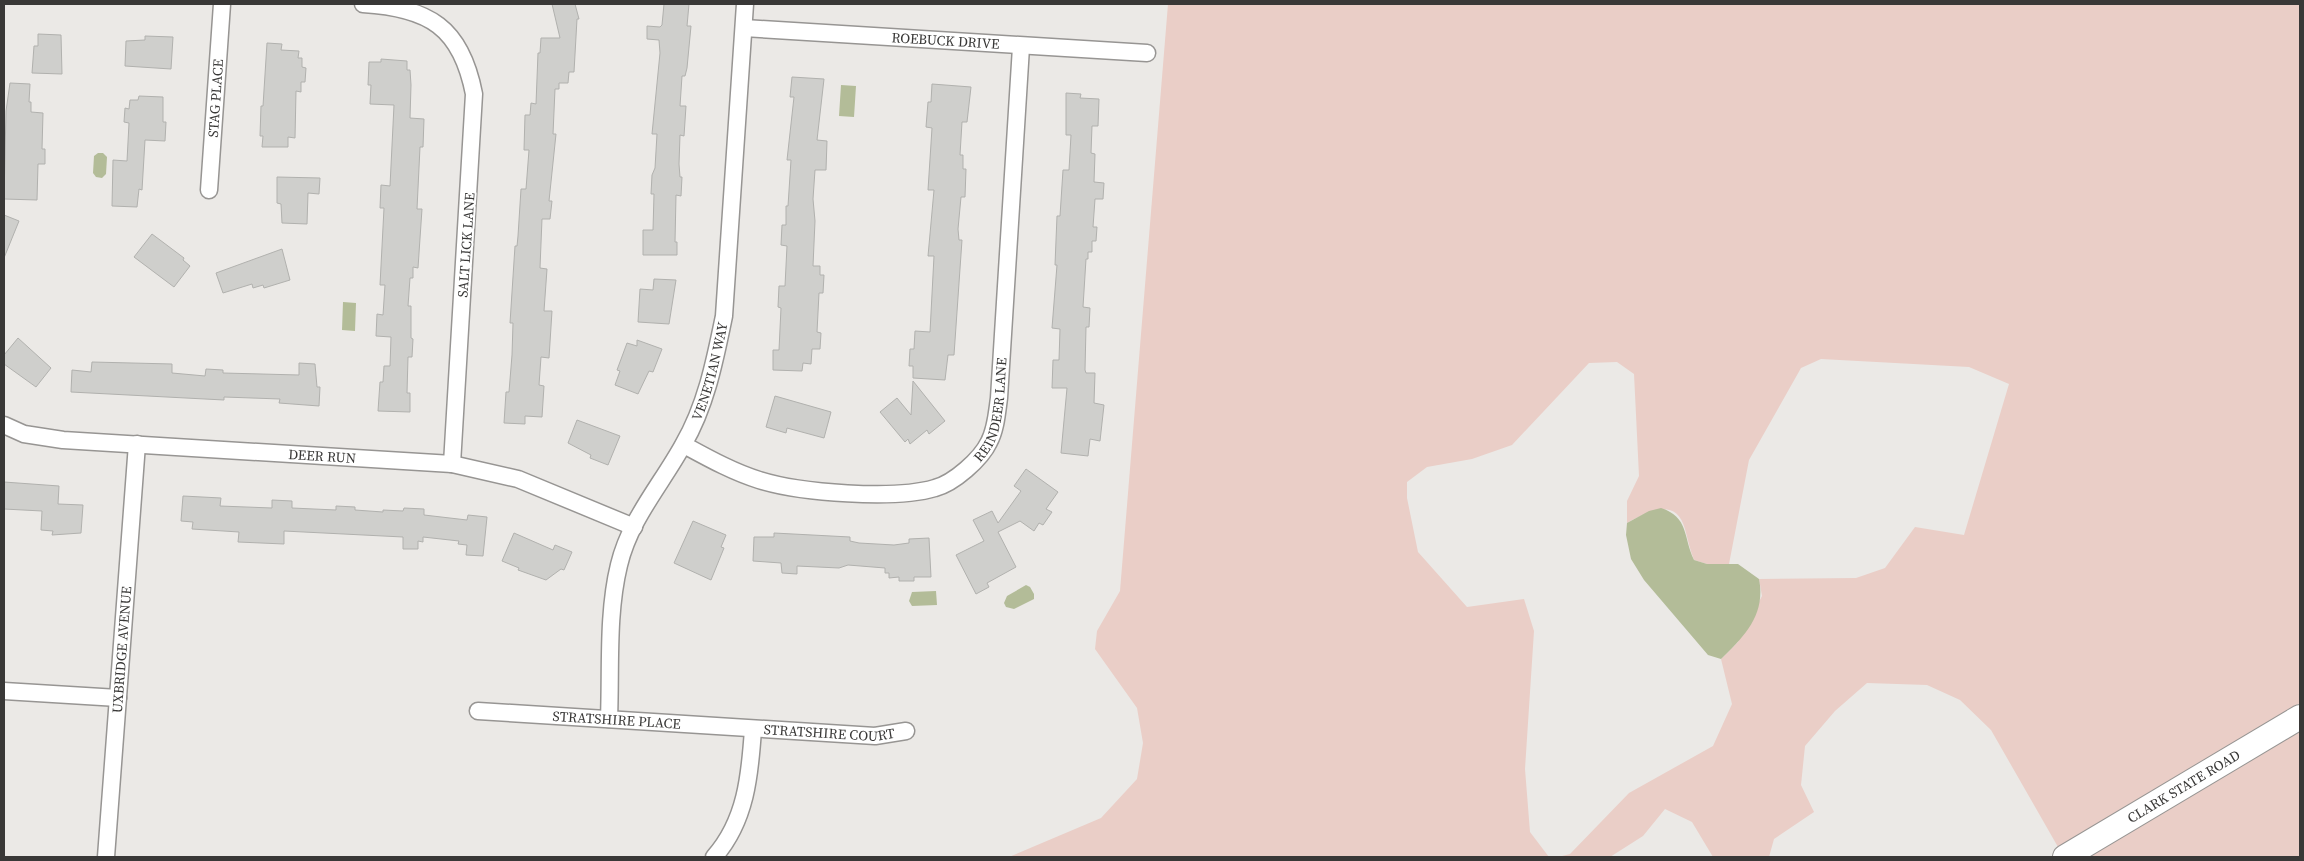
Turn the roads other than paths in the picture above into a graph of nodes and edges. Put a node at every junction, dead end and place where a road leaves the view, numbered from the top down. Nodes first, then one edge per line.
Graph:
1 (222, 4) edge
2 (363, 4) edge
3 (745, 4) edge
4 (744, 28) junction
5 (1020, 47) junction
6 (1147, 53) dead end
7 (209, 190) dead end
8 (4, 425) edge
9 (137, 444) junction
10 (684, 445) junction
11 (452, 464) junction
12 (634, 526) junction
13 (4, 691) edge
14 (118, 698) junction
15 (478, 711) dead end
16 (2300, 717) edge
17 (609, 719) junction
18 (754, 729) junction
19 (906, 731) dead end
20 (106, 857) edge
21 (714, 857) edge
22 (2065, 857) edge

1 - 7 street, STAG PLACE
2 - 11 street, SALT LICK LANE
3 - 4 street, VENETIAN WAY
4 - 5 street, ROEBUCK DRIVE
4 - 10 street, VENETIAN WAY
5 - 6 street, ROEBUCK DRIVE
5 - 10 street, REINDEER LANE
8 - 9 street, DEER RUN
9 - 11 street, DEER RUN
9 - 14 street, UXBRIDGE AVENUE
10 - 12 street, VENETIAN WAY
11 - 12 street, DEER RUN
12 - 17 street, VENETIAN WAY
13 - 14 street
14 - 20 street, UXBRIDGE AVENUE
15 - 17 street, STRATSHIRE PLACE
16 - 22 main road, CLARK STATE ROAD
17 - 18 street, STRATSHIRE PLACE
18 - 19 street, STRATSHIRE COURT
18 - 21 street

